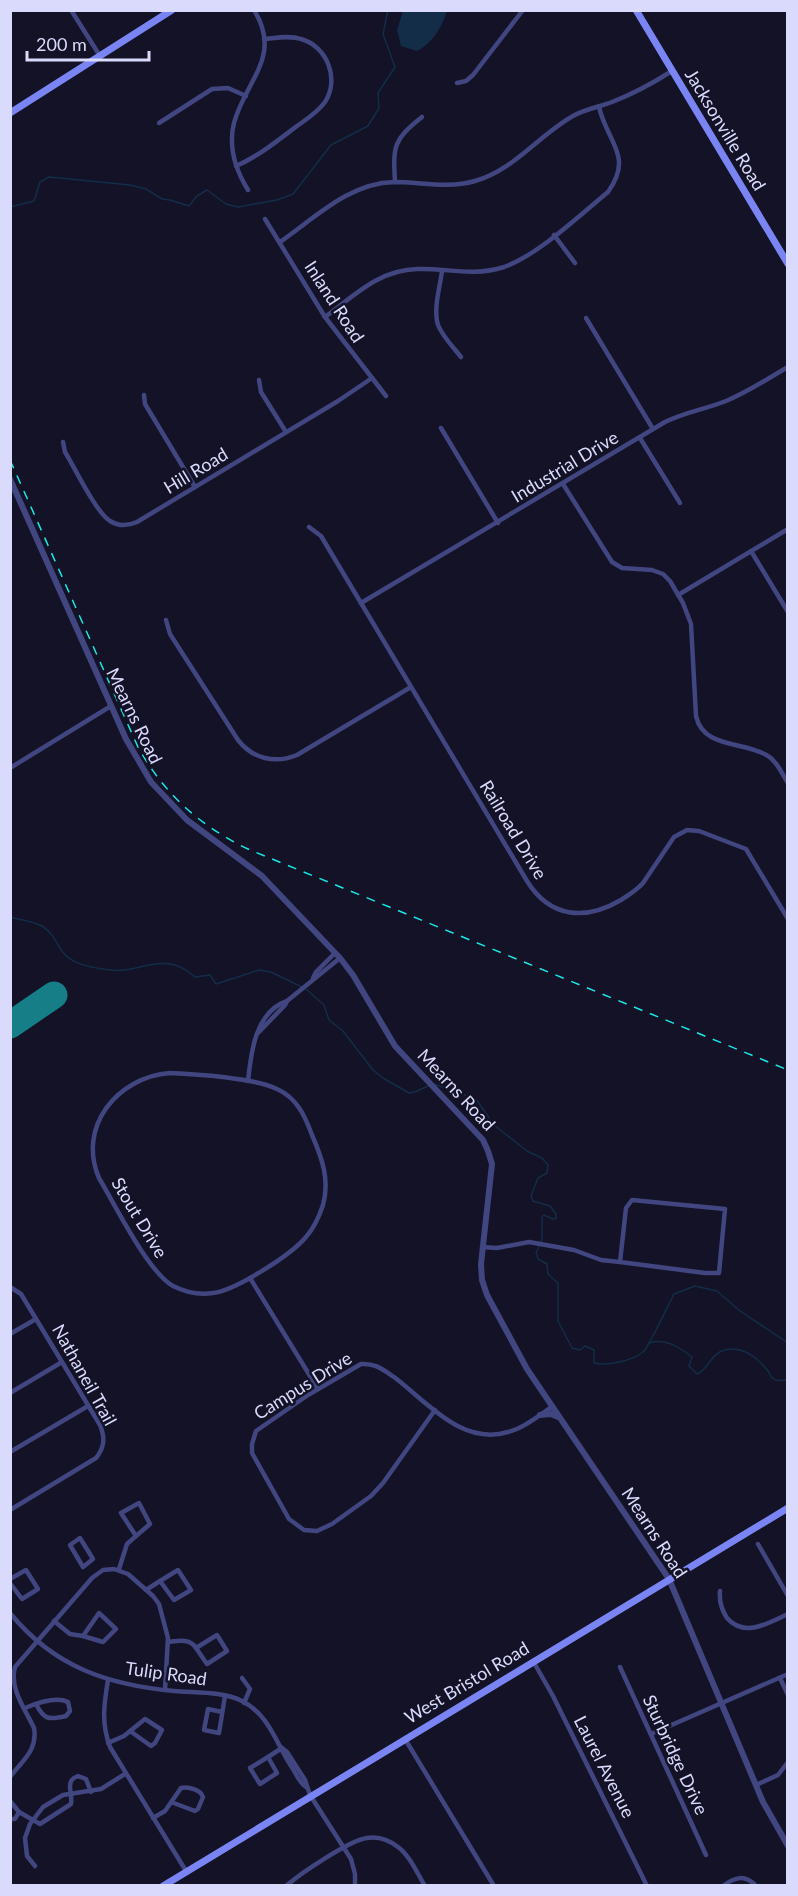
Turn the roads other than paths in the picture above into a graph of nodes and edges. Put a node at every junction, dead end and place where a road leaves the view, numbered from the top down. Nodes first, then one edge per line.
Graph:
1 (71, 10) edge
2 (172, 10) edge
3 (254, 10) edge
4 (523, 10) edge
5 (636, 10) edge
6 (264, 39) junction
7 (99, 56) junction
8 (672, 71) junction
9 (457, 83) dead end
10 (246, 96) junction
11 (599, 107) junction
12 (10, 113) edge
13 (422, 117) dead end
14 (159, 123) dead end
15 (236, 166) junction
16 (394, 182) junction
17 (248, 190) dead end
18 (265, 219) dead end
19 (555, 235) junction
20 (280, 242) junction
21 (575, 263) dead end
22 (788, 264) edge
23 (442, 271) junction
24 (325, 316) junction
25 (586, 318) dead end
26 (461, 357) dead end
27 (788, 367) edge
28 (372, 378) junction
29 (259, 380) dead end
30 (144, 395) dead end
31 (386, 396) dead end
32 (441, 428) dead end
33 (653, 429) junction
34 (286, 432) junction
35 (640, 438) junction
36 (63, 442) dead end
37 (10, 479) edge
38 (563, 484) junction
39 (195, 487) junction
40 (680, 503) dead end
41 (498, 523) junction
42 (309, 527) dead end
43 (788, 529) edge
44 (751, 551) junction
45 (678, 595) junction
46 (361, 603) junction
47 (788, 612) edge
48 (166, 620) dead end
49 (411, 687) junction
50 (111, 706) junction
51 (10, 768) edge
52 (788, 783) edge
53 (788, 920) edge
54 (338, 956) junction
55 (248, 1081) junction
56 (482, 1247) junction
57 (620, 1262) junction
58 (250, 1278) junction
59 (10, 1287) edge
60 (36, 1319) junction
61 (10, 1334) edge
62 (62, 1362) junction
63 (318, 1389) junction
64 (10, 1393) edge
65 (88, 1406) junction
66 (552, 1407) junction
67 (435, 1410) junction
68 (540, 1415) junction
69 (558, 1417) junction
70 (103, 1444) junction
71 (109, 1445) dead end
72 (10, 1452) edge
73 (788, 1508) edge
74 (10, 1510) edge
75 (136, 1536) junction
76 (758, 1544) dead end
77 (83, 1567) junction
78 (119, 1569) junction
79 (91, 1578) junction
80 (669, 1580) junction
81 (10, 1581) edge
82 (160, 1581) junction
83 (146, 1590) junction
84 (720, 1591) dead end
85 (788, 1596) edge
86 (10, 1613) edge
87 (788, 1614) edge
88 (54, 1621) junction
89 (83, 1636) junction
90 (36, 1641) junction
91 (168, 1642) junction
92 (196, 1648) junction
93 (533, 1661) junction
94 (620, 1667) dead end
95 (788, 1674) edge
96 (242, 1678) dead end
97 (780, 1678) junction
98 (108, 1680) junction
99 (165, 1690) junction
100 (788, 1695) edge
101 (225, 1696) junction
102 (244, 1703) junction
103 (721, 1703) junction
104 (36, 1704) junction
105 (25, 1708) junction
106 (222, 1712) junction
107 (130, 1731) junction
108 (651, 1734) junction
109 (405, 1739) junction
110 (108, 1743) junction
111 (282, 1748) junction
112 (268, 1756) junction
113 (788, 1762) edge
114 (125, 1774) junction
115 (10, 1777) edge
116 (756, 1785) junction
117 (91, 1792) junction
118 (70, 1793) junction
119 (310, 1795) junction
120 (10, 1801) edge
121 (171, 1802) junction
122 (19, 1812) junction
123 (153, 1818) junction
124 (10, 1819) edge
125 (32, 1821) junction
126 (788, 1846) edge
127 (344, 1848) junction
128 (706, 1855) dead end
129 (35, 1866) dead end
130 (186, 1870) junction
131 (163, 1886) edge
132 (286, 1886) edge
133 (355, 1886) edge
134 (425, 1886) edge
135 (494, 1886) edge
136 (647, 1886) edge
137 (723, 1886) edge
138 (756, 1886) edge

1 - 7 street
2 - 7 main road
3 - 6 street
4 - 9 street
5 - 8 main road, Jacksonville Road
6 - 10 street
6 - 15 street
7 - 12 main road
8 - 11 street
8 - 22 main road, Jacksonville Road
10 - 14 street
10 - 15 street
11 - 16 street
11 - 19 street
13 - 16 street
15 - 17 street
16 - 20 street
18 - 20 street, Inland Road
19 - 21 street
19 - 23 street
20 - 24 street, Inland Road
23 - 24 street
23 - 26 street
24 - 28 street, Inland Road
25 - 33 street
27 - 33 street, Industrial Drive
28 - 31 street, Inland Road
28 - 34 street, Hill Road
29 - 34 street
30 - 39 street
32 - 41 street
33 - 35 street, Industrial Drive
34 - 39 street, Hill Road
35 - 38 street, Industrial Drive
35 - 40 street
36 - 39 street, Hill Road
37 - 50 street, Mearns Road
38 - 41 street, Industrial Drive
38 - 45 street
41 - 46 street, Industrial Drive
42 - 46 street, Railroad Drive
43 - 44 street
44 - 45 street
44 - 47 street
45 - 52 street
46 - 49 street, Railroad Drive
48 - 49 street
49 - 53 street, Railroad Drive
50 - 51 street
50 - 54 street, Mearns Road
54 - 55 street
54 - 56 street, Mearns Road
55 - 58 street, Stout Drive
55 - 58 street, Stout Drive
56 - 57 street
56 - 66 street, Mearns Road
57 - 57 street
58 - 63 street
59 - 60 street, Nathaneil Trail
60 - 61 street
60 - 62 street, Nathaneil Trail
62 - 64 street
62 - 65 street, Nathaneil Trail
63 - 67 street, Campus Drive
63 - 67 street, Campus Drive
65 - 70 street, Nathaneil Trail
65 - 72 street
66 - 68 street, Campus Drive
66 - 69 street, Mearns Road
67 - 68 street, Campus Drive
68 - 69 street
69 - 80 street, Mearns Road
70 - 71 street
70 - 74 street, Nathaneil Trail
73 - 80 main road, West Bristol Road
75 - 75 street
75 - 78 street
76 - 85 street
77 - 77 street
77 - 79 street
78 - 79 street
78 - 83 street
79 - 88 street
80 - 93 main road, West Bristol Road
80 - 103 street, Mearns Road
81 - 81 street
82 - 82 street
82 - 83 street
83 - 91 street
84 - 87 street
86 - 90 street, Tulip Road
88 - 89 street
88 - 90 street
89 - 89 street
90 - 98 street, Tulip Road
90 - 105 street
91 - 92 street
91 - 99 street
92 - 92 street
93 - 109 main road, West Bristol Road
93 - 136 street, Laurel Avenue
94 - 108 street, Sturbridge Drive
95 - 97 street
96 - 102 street
97 - 100 street
97 - 103 street
98 - 99 street, Tulip Road
98 - 110 street
99 - 101 street, Tulip Road
101 - 102 street, Tulip Road
101 - 106 street
102 - 111 street, Tulip Road
103 - 108 street
103 - 116 street, Mearns Road
104 - 104 street
104 - 105 street
105 - 115 street
106 - 106 street
107 - 107 street
107 - 110 street
108 - 128 street, Sturbridge Drive
109 - 119 main road, West Bristol Road
109 - 135 street
110 - 114 street
111 - 112 street
111 - 119 street, Tulip Road
112 - 112 street
113 - 116 street
114 - 117 street
114 - 123 street
116 - 126 street, Mearns Road
117 - 118 street
117 - 118 street
118 - 125 street
118 - 125 street
119 - 127 street, Tulip Road
119 - 130 main road, West Bristol Road
120 - 122 street
121 - 121 street
121 - 123 street
122 - 124 street
122 - 125 street
123 - 130 street
125 - 129 street
127 - 132 street
127 - 133 street, Tulip Road
127 - 134 street
130 - 131 main road, West Bristol Road
137 - 138 street

